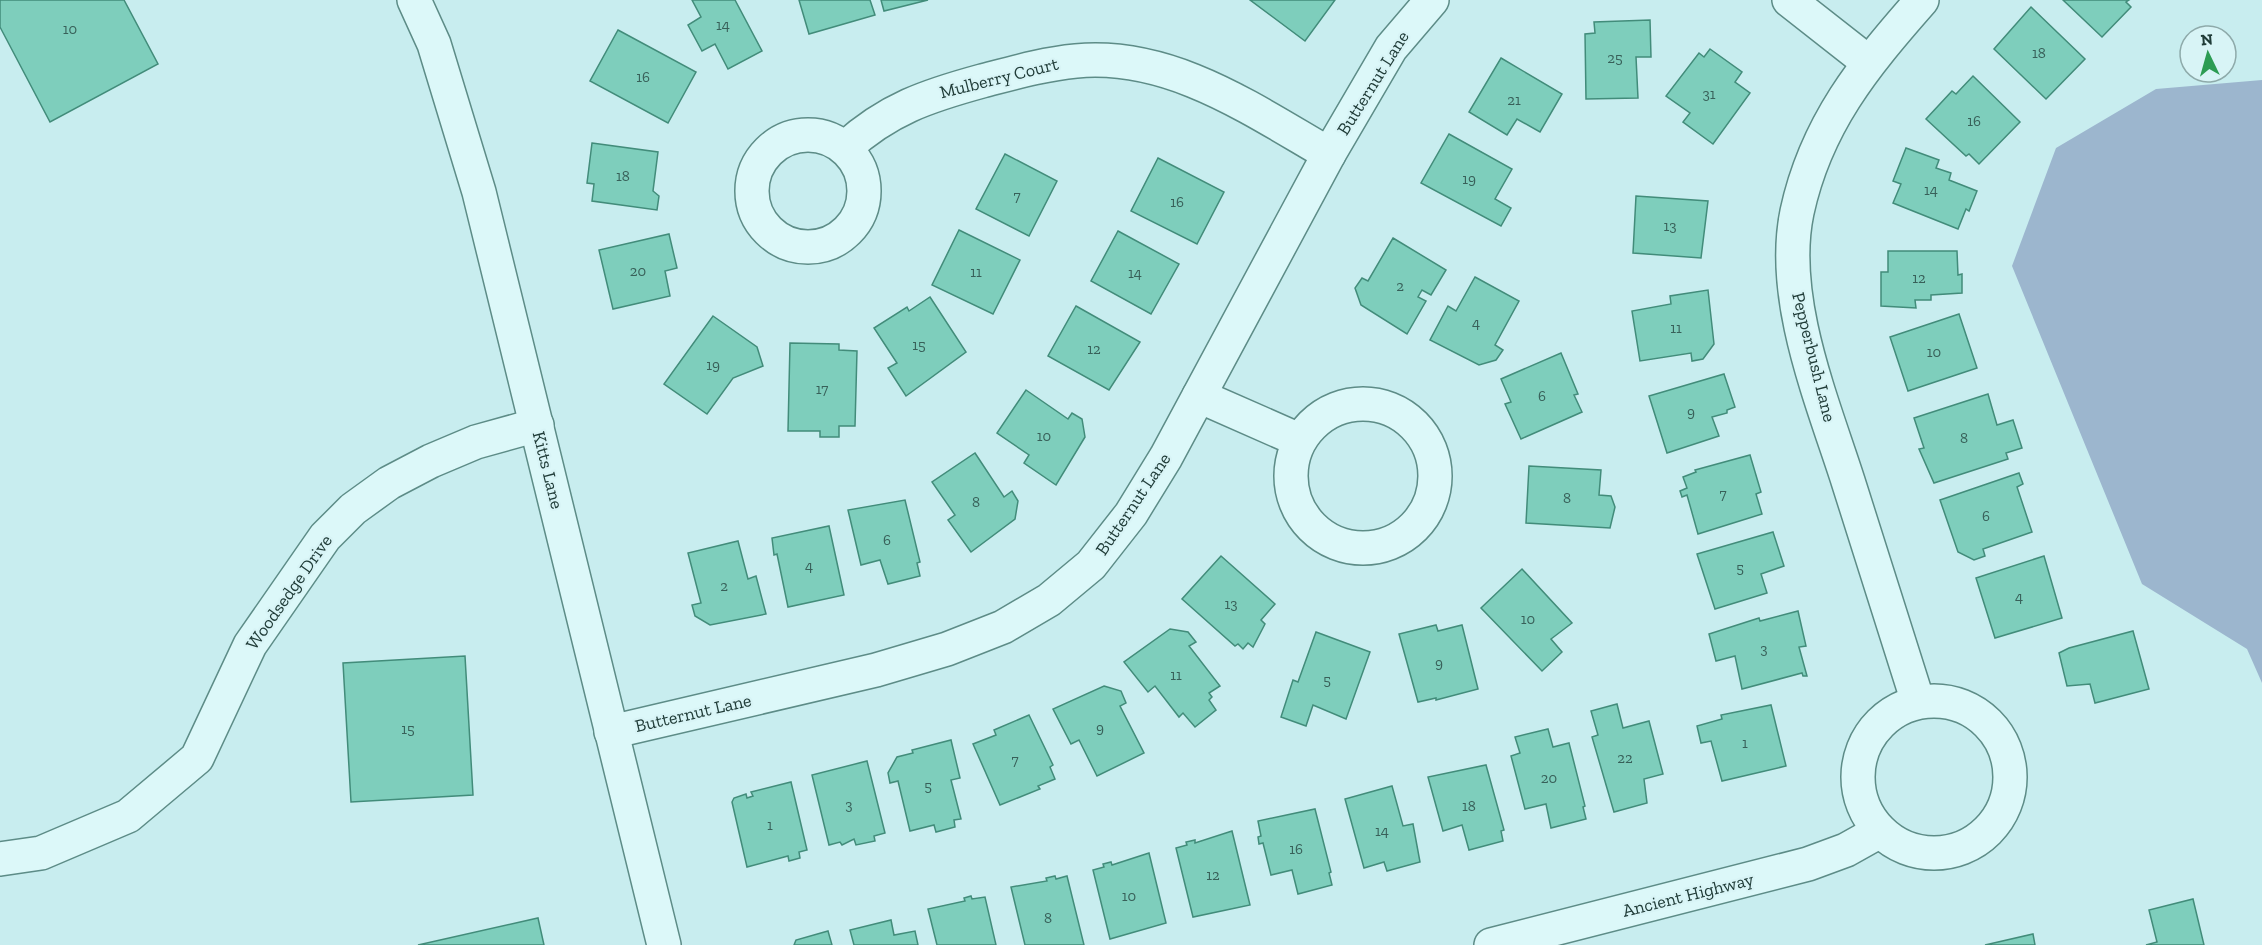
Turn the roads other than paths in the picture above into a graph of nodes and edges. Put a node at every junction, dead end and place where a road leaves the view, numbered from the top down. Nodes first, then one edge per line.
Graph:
1 (414, 0) edge
2 (1432, 0) edge
3 (1789, 0) edge
4 (1922, 0) edge
5 (1868, 62) junction
6 (845, 148) dead end
7 (1329, 154) junction
8 (1199, 396) junction
9 (537, 425) junction
10 (1299, 440) junction
11 (1918, 702) junction
12 (611, 732) junction
13 (1880, 831) junction
14 (0, 859) edge
15 (664, 945) edge
16 (1491, 945) edge

1 - 9 street, Kitts Lane
2 - 7 street, Butternut Lane
3 - 5 street
4 - 5 street, Pepperbush Lane
5 - 11 street, Pepperbush Lane
6 - 7 street, Mulberry Court
7 - 8 street, Butternut Lane
8 - 10 street
8 - 12 street, Butternut Lane
9 - 12 street, Kitts Lane
9 - 14 street, Woodsedge Drive
10 - 10 street
11 - 13 street
11 - 13 street
12 - 15 street, Kitts Lane
13 - 16 street, Ancient Highway

